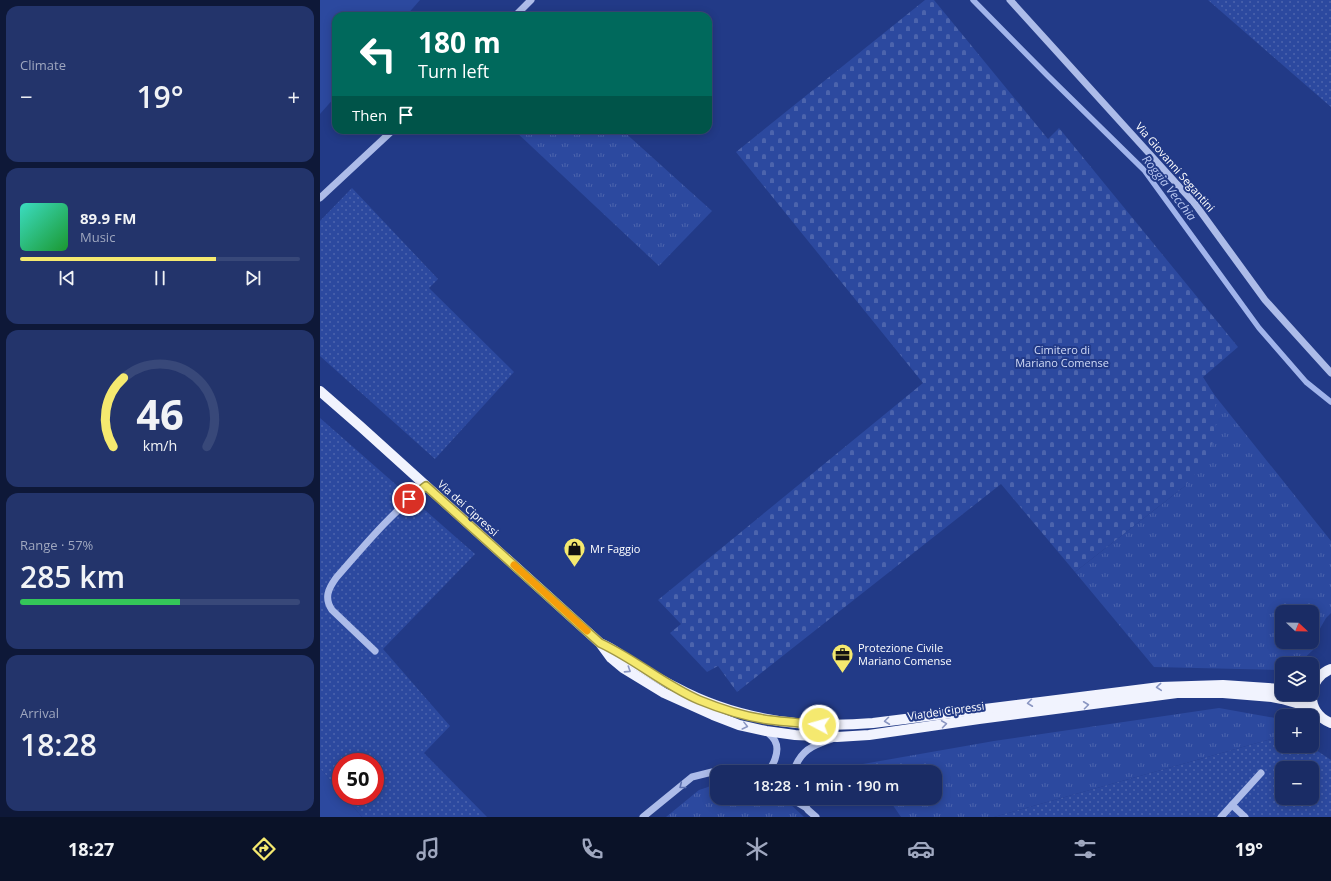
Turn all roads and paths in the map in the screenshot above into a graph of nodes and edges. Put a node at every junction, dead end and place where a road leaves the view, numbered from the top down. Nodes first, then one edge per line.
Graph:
1 (531, 0) edge
2 (1010, 0) edge
3 (519, 12) edge
4 (389, 134) edge
5 (320, 198) edge
6 (1331, 373) edge
7 (320, 391) edge
8 (426, 486) junction
9 (600, 643) junction
10 (376, 651) dead end
11 (1331, 669) edge
12 (1319, 677) edge
13 (1275, 689) edge
14 (1310, 709) edge
15 (1319, 716) edge
16 (1331, 723) edge
17 (766, 731) junction
18 (837, 737) junction
19 (772, 765) edge
20 (795, 765) edge
21 (710, 772) edge
22 (1261, 773) dead end
23 (800, 805) edge
24 (805, 805) edge
25 (1232, 805) junction
26 (808, 810) junction
27 (643, 817) edge
28 (816, 817) edge
29 (1221, 817) edge
30 (1245, 817) edge

1 - 3 street
2 - 6 street, Via Giovanni Segantini
4 - 5 street
7 - 8 main road, Via dei Cipressi
8 - 9 main road, Via dei Cipressi
8 - 10 street
13 -> 9 main road, Via dei Cipressi
9 -> 17 main road, Via dei Cipressi
11 - 12 main road
18 -> 14 main road, Via dei Cipressi
15 - 16 main road, Via dei Cipressi
17 - 18 main road, Via dei Cipressi
17 - 19 street
18 - 20 street
21 -> 27 street
22 - 25 street
23 - 26 street
24 - 26 street
25 - 29 street
25 - 30 street
26 - 28 street

